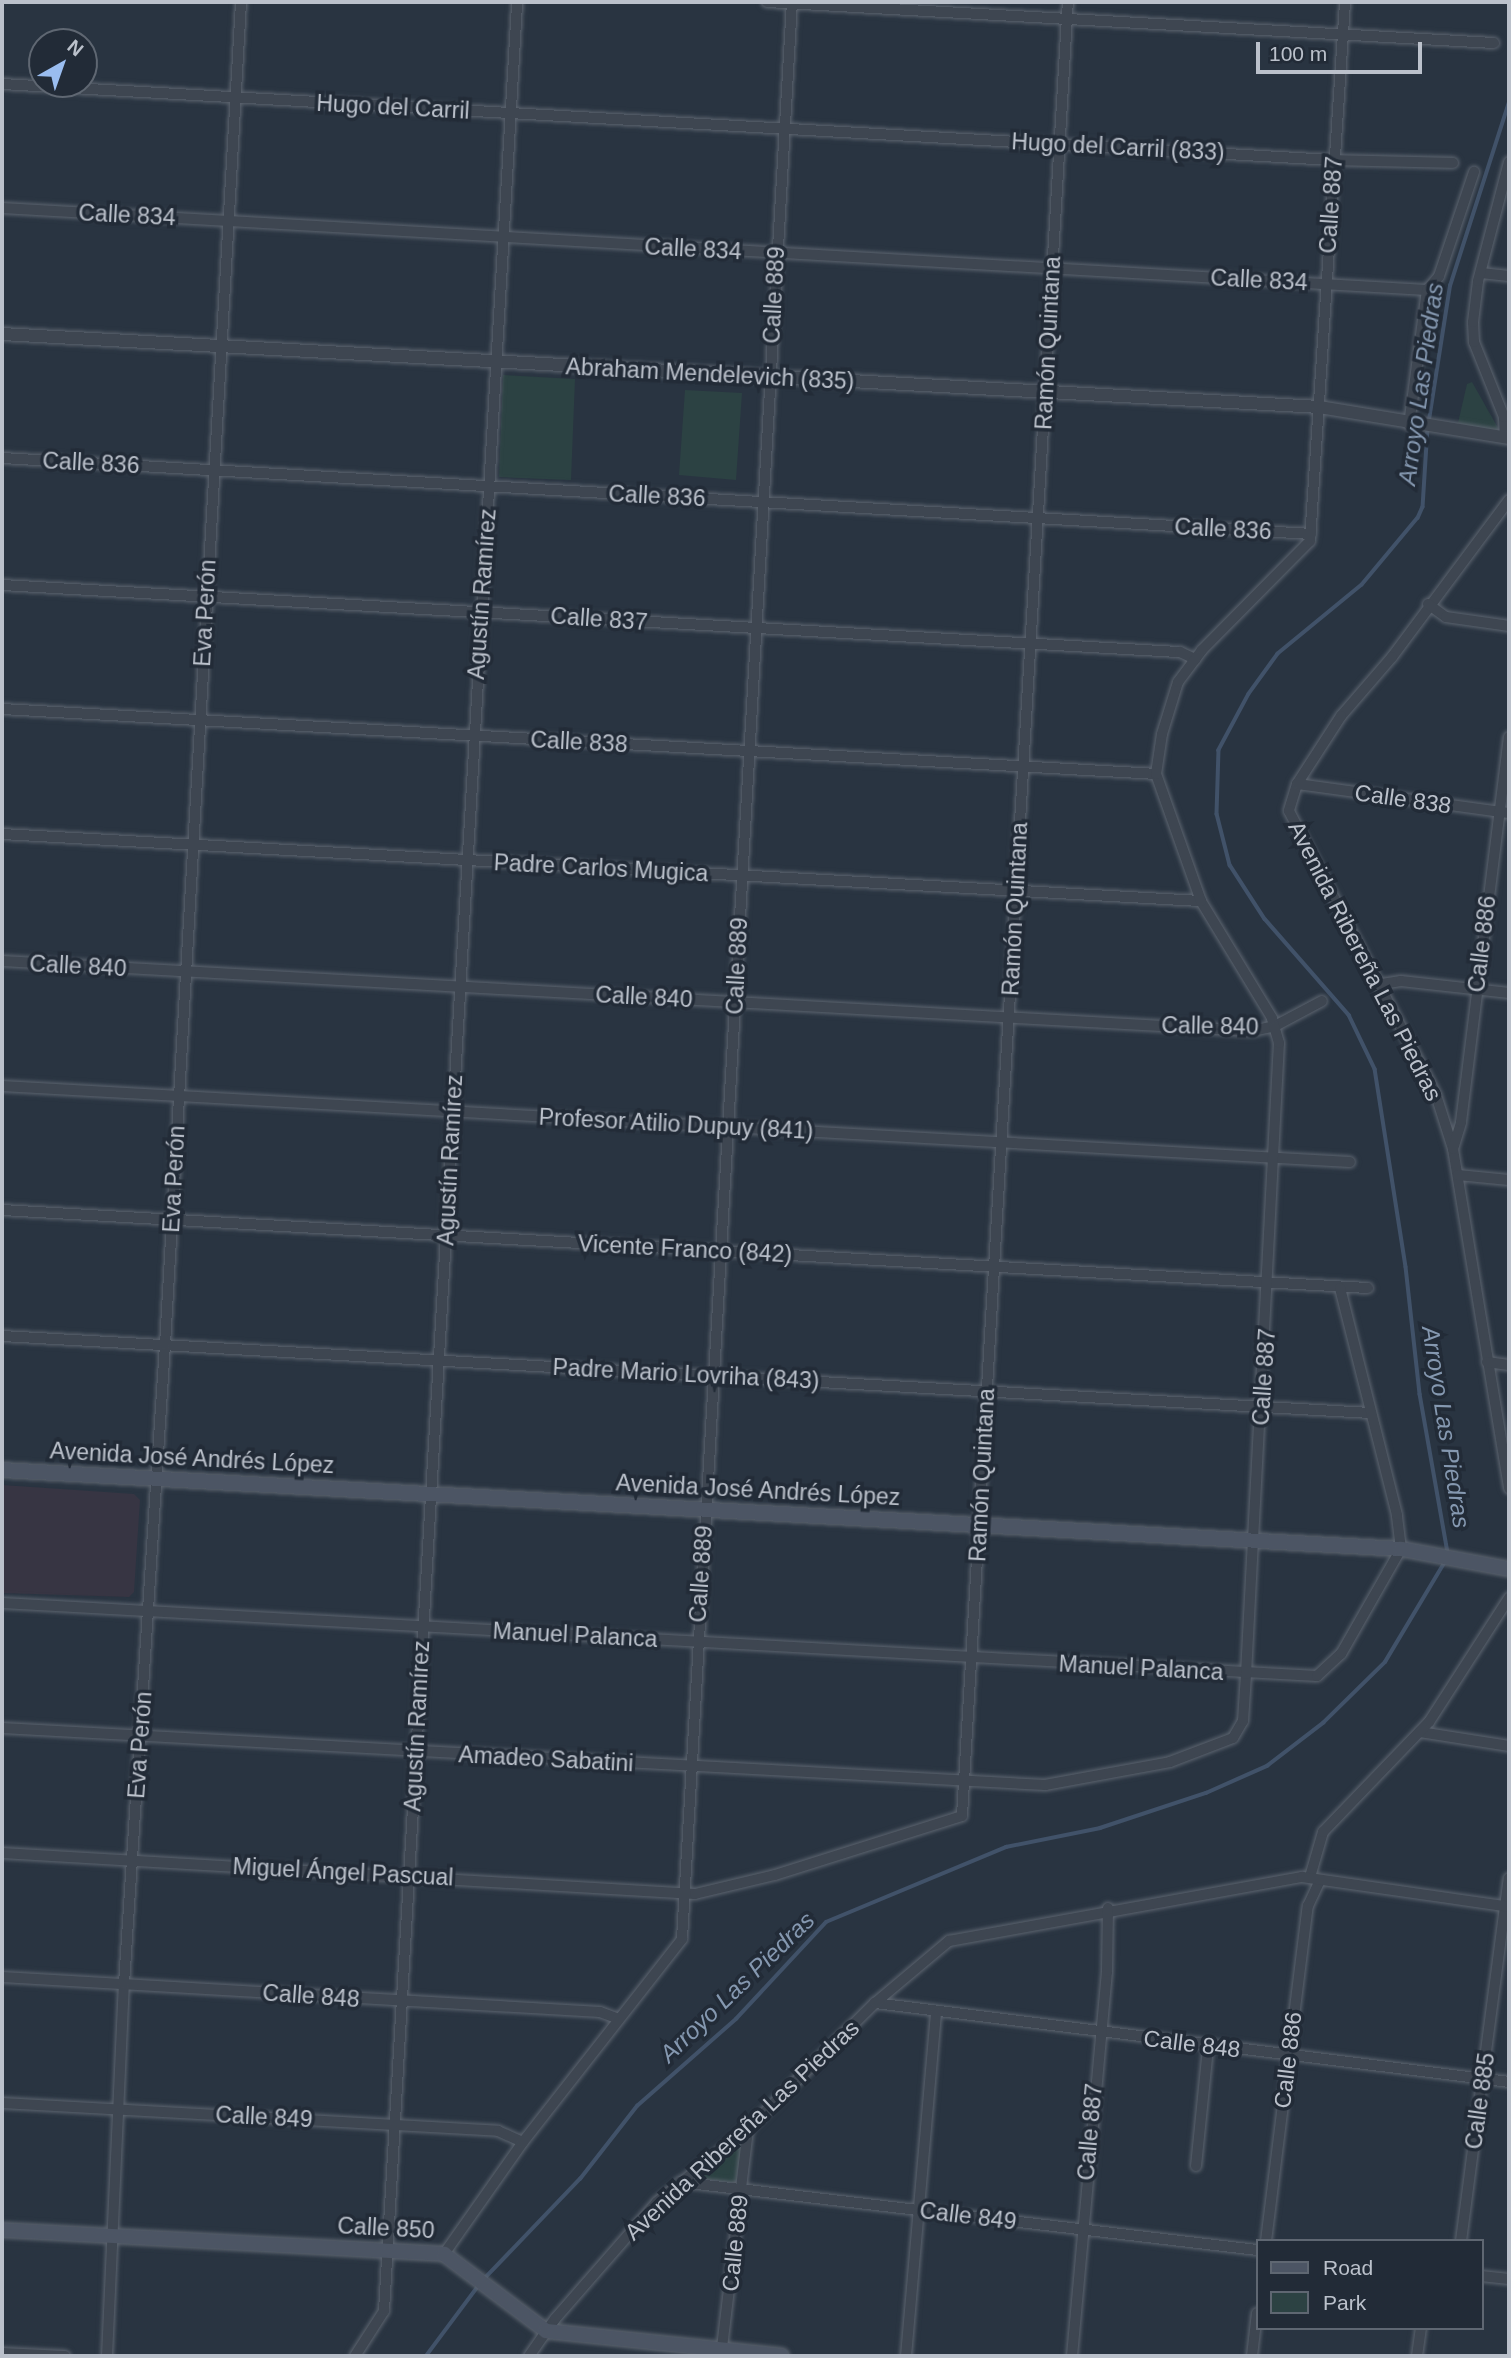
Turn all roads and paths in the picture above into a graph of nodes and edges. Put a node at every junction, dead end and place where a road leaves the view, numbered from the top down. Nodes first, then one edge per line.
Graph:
1 (241, 2) edge
2 (517, 2) edge
3 (767, 2) edge
4 (792, 2) edge
5 (1068, 2) edge
6 (1345, 2) edge
7 (1067, 19) junction
8 (1342, 37) junction
9 (1494, 43) dead end
10 (2, 84) edge
11 (236, 97) junction
12 (510, 114) junction
13 (784, 129) junction
14 (1057, 143) junction
15 (1334, 160) junction
16 (1509, 162) edge
17 (1453, 163) dead end
18 (1474, 172) dead end
19 (2, 208) edge
20 (229, 220) junction
21 (502, 238) junction
22 (777, 254) junction
23 (1052, 269) junction
24 (1480, 273) junction
25 (1509, 276) edge
26 (1326, 284) junction
27 (1427, 290) junction
28 (2, 334) edge
29 (220, 347) junction
30 (494, 363) junction
31 (769, 377) junction
32 (1045, 392) junction
33 (1319, 407) junction
34 (1413, 425) junction
35 (1507, 438) edge
36 (2, 458) edge
37 (213, 470) junction
38 (489, 486) junction
39 (1509, 500) edge
40 (762, 502) junction
41 (1037, 518) junction
42 (1311, 534) junction
43 (2, 585) edge
44 (205, 596) junction
45 (1428, 604) junction
46 (479, 611) junction
47 (1509, 626) edge
48 (755, 629) junction
49 (1029, 644) junction
50 (1195, 659) junction
51 (2, 709) edge
52 (199, 720) junction
53 (473, 737) junction
54 (1509, 737) edge
55 (748, 751) junction
56 (1023, 769) junction
57 (1156, 774) junction
58 (1297, 784) junction
59 (1504, 813) edge
60 (2, 834) edge
61 (191, 844) junction
62 (465, 860) junction
63 (741, 877) junction
64 (1016, 894) junction
65 (1201, 901) junction
66 (2, 961) edge
67 (185, 972) junction
68 (1382, 984) junction
69 (460, 986) junction
70 (1476, 988) junction
71 (1509, 993) edge
72 (1322, 1001) dead end
73 (735, 1003) junction
74 (1010, 1017) junction
75 (1275, 1026) junction
76 (2, 1086) edge
77 (178, 1094) junction
78 (452, 1112) junction
79 (728, 1126) junction
80 (1002, 1143) junction
81 (1453, 1149) junction
82 (1275, 1158) junction
83 (1350, 1162) dead end
84 (1458, 1175) junction
85 (1509, 1180) edge
86 (2, 1210) edge
87 (171, 1220) junction
88 (445, 1236) junction
89 (720, 1251) junction
90 (994, 1267) junction
91 (1270, 1284) junction
92 (1340, 1288) junction
93 (1368, 1288) dead end
94 (2, 1336) edge
95 (165, 1345) junction
96 (439, 1358) junction
97 (1487, 1362) junction
98 (1509, 1365) edge
99 (712, 1376) junction
100 (986, 1390) junction
101 (1262, 1408) junction
102 (1370, 1413) junction
103 (2, 1470) edge
104 (156, 1479) junction
105 (1509, 1488) edge
106 (430, 1494) junction
107 (706, 1510) junction
108 (980, 1525) junction
109 (1254, 1542) junction
110 (1401, 1549) junction
111 (1508, 1569) edge
112 (1509, 1598) edge
113 (2, 1603) edge
114 (148, 1612) junction
115 (422, 1626) junction
116 (696, 1643) junction
117 (973, 1659) junction
118 (1246, 1674) junction
119 (2, 1728) edge
120 (1420, 1732) junction
121 (140, 1736) junction
122 (1509, 1746) edge
123 (415, 1751) junction
124 (689, 1768) junction
125 (964, 1781) junction
126 (2, 1853) edge
127 (133, 1860) junction
128 (409, 1876) junction
129 (1509, 1878) edge
130 (1314, 1879) junction
131 (684, 1894) junction
132 (1507, 1907) edge
133 (1108, 1908) junction
134 (2, 1977) edge
135 (124, 1984) junction
136 (401, 2001) junction
137 (875, 2003) junction
138 (936, 2011) junction
139 (619, 2018) junction
140 (1099, 2032) junction
141 (1208, 2047) junction
142 (1289, 2055) junction
143 (1483, 2079) junction
144 (1509, 2082) edge
145 (2, 2103) edge
146 (121, 2110) junction
147 (395, 2124) junction
148 (748, 2129) junction
149 (523, 2142) junction
150 (1196, 2166) dead end
151 (680, 2182) junction
152 (741, 2189) junction
153 (921, 2211) junction
154 (2, 2230) edge
155 (1082, 2230) junction
156 (113, 2236) junction
157 (1266, 2239) edge
158 (1461, 2239) edge
159 (386, 2250) junction
160 (1256, 2250) edge
161 (444, 2254) junction
162 (1483, 2276) edge
163 (1509, 2279) edge
164 (1256, 2322) edge
165 (1421, 2330) edge
166 (547, 2331) junction
167 (2, 2353) edge
168 (721, 2353) edge
169 (65, 2356) edge
170 (107, 2356) edge
171 (355, 2356) edge
172 (529, 2356) edge
173 (782, 2356) edge
174 (906, 2356) edge
175 (1072, 2356) edge
176 (1252, 2356) edge
177 (1417, 2356) edge

1 - 11 street, Eva Perón
2 - 12 street, Agustín Ramírez
3 - 4 street
4 - 7 street
4 - 13 street, Calle 889
5 - 7 street, Ramón Quintana
6 - 8 street, Calle 887
7 - 8 street
7 - 14 street, Ramón Quintana
8 - 9 street
8 - 15 street, Calle 887
10 - 11 street, Hugo del Carril
11 - 12 street, Hugo del Carril
11 - 20 street, Eva Perón
12 - 13 street, Hugo del Carril
12 - 21 street, Agustín Ramírez
13 - 14 street, Hugo del Carril (833)
13 - 22 street, Calle 889
14 - 15 street, Hugo del Carril (833)
14 - 23 street, Ramón Quintana
15 - 17 street, Hugo del Carril (833)
15 - 26 street, Calle 887
16 - 24 street
18 - 27 street
19 - 20 street, Calle 834
20 - 21 street, Calle 834
20 - 29 street, Eva Perón
21 - 22 street, Calle 834
21 - 30 street, Agustín Ramírez
22 - 23 street, Calle 834
22 - 31 street, Calle 889
23 - 26 street, Calle 834
23 - 32 street, Ramón Quintana
24 - 25 street
24 - 35 street
26 - 27 street, Calle 834
26 - 33 street, Calle 887
27 - 34 street
28 - 29 street, Abraham Mendelevich (835)
29 - 30 street, Abraham Mendelevich (835)
29 - 37 street, Eva Perón
30 - 31 street, Abraham Mendelevich (835)
30 - 38 street, Agustín Ramírez
31 - 32 street, Abraham Mendelevich (835)
31 - 40 street, Calle 889
32 - 33 street, Abraham Mendelevich (835)
32 - 41 street, Ramón Quintana
33 - 34 street, Abraham Mendelevich (835)
33 - 42 street, Calle 887
34 - 35 street, Abraham Mendelevich (835)
36 - 37 street, Calle 836
37 - 38 street, Calle 836
37 - 44 street, Eva Perón
38 - 40 street, Calle 836
38 - 46 street, Agustín Ramírez
39 - 45 street, Avenida Ribereña Las Piedras
40 - 41 street, Calle 836
40 - 48 street, Calle 889
41 - 42 street, Calle 836
41 - 49 street, Ramón Quintana
42 - 50 street
43 - 44 street, Calle 837
44 - 46 street, Calle 837
44 - 52 street, Eva Perón
45 - 47 street
45 - 58 street, Avenida Ribereña Las Piedras
46 - 48 street, Calle 837
46 - 53 street, Agustín Ramírez
48 - 49 street, Calle 837
48 - 55 street, Calle 889
49 - 50 street, Calle 837
49 - 56 street, Ramón Quintana
50 - 57 street
51 - 52 street, Calle 838
52 - 53 street, Calle 838
52 - 61 street, Eva Perón
53 - 55 street, Calle 838
53 - 62 street, Agustín Ramírez
54 - 59 street, Calle 886
55 - 56 street, Calle 838
55 - 63 street, Calle 889
56 - 57 street, Calle 838
56 - 64 street, Ramón Quintana
57 - 65 street
58 - 59 street, Calle 838
58 - 68 street, Avenida Ribereña Las Piedras
59 - 70 street, Calle 886
60 - 61 street, Padre Carlos Mugica
61 - 62 street, Padre Carlos Mugica
61 - 67 street, Eva Perón
62 - 63 street, Padre Carlos Mugica
62 - 69 street, Agustín Ramírez
63 - 64 street, Padre Carlos Mugica
63 - 73 street, Calle 889
64 - 65 street, Padre Carlos Mugica
64 - 74 street, Ramón Quintana
65 - 75 street
66 - 67 street, Calle 840
67 - 69 street, Calle 840
67 - 77 street, Eva Perón
68 - 70 street
68 - 81 street, Avenida Ribereña Las Piedras
69 - 73 street, Calle 840
69 - 78 street, Agustín Ramírez
70 - 71 street
70 - 81 street, Calle 886
72 - 75 street, Calle 840
73 - 74 street, Calle 840
73 - 79 street, Calle 889
74 - 75 street, Calle 840
74 - 80 street, Ramón Quintana
75 - 82 street, Calle 887
76 - 77 street, Profesor Atilio Dupuy (841)
77 - 78 street, Profesor Atilio Dupuy (841)
77 - 87 street, Eva Perón
78 - 79 street, Profesor Atilio Dupuy (841)
78 - 88 street, Agustín Ramírez
79 - 80 street, Profesor Atilio Dupuy (841)
79 - 89 street, Calle 889
80 - 82 street, Profesor Atilio Dupuy (841)
80 - 90 street, Ramón Quintana
81 - 84 street, Avenida Ribereña Las Piedras
82 - 83 street, Profesor Atilio Dupuy (841)
82 - 91 street, Calle 887
84 - 85 street
84 - 97 street, Avenida Ribereña Las Piedras
86 - 87 street, Vicente Franco (842)
87 - 88 street, Vicente Franco (842)
87 - 95 street, Eva Perón
88 - 89 street, Vicente Franco (842)
88 - 96 street, Agustín Ramírez
89 - 90 street, Vicente Franco (842)
89 - 99 street, Calle 889
90 - 91 street, Vicente Franco (842)
90 - 100 street, Ramón Quintana
91 - 92 street, Vicente Franco (842)
91 - 101 street, Calle 887
92 - 93 street, Vicente Franco (842)
92 - 102 street
94 - 95 street, Padre Mario Lovriha (843)
95 - 96 street, Padre Mario Lovriha (843)
95 - 104 street, Eva Perón
96 - 99 street, Padre Mario Lovriha (843)
96 - 106 street, Agustín Ramírez
97 - 98 street
97 - 105 street, Avenida Ribereña Las Piedras
99 - 100 street, Padre Mario Lovriha (843)
99 - 107 street, Calle 889
100 - 101 street, Padre Mario Lovriha (843)
100 - 108 street, Ramón Quintana
101 - 102 street, Padre Mario Lovriha (843)
101 - 109 street, Calle 887
102 - 110 street
103 - 104 main road, Avenida José Andrés López
104 - 106 main road, Avenida José Andrés López
104 - 114 street, Eva Perón
106 - 107 main road, Avenida José Andrés López
106 - 115 street, Agustín Ramírez
107 - 108 main road, Avenida José Andrés López
107 - 116 street, Calle 889
108 - 109 main road, Avenida José Andrés López
108 - 117 street, Ramón Quintana
109 - 110 main road, Avenida José Andrés López
109 - 118 street, Calle 887
110 - 111 main road, Avenida José Andrés López
110 - 118 street, Manuel Palanca
112 - 120 street
113 - 114 street, Manuel Palanca
114 - 115 street, Manuel Palanca
114 - 121 street, Eva Perón
115 - 116 street, Manuel Palanca
115 - 123 street, Agustín Ramírez
116 - 117 street, Manuel Palanca
116 - 124 street, Calle 889
117 - 118 street, Manuel Palanca
117 - 125 street, Ramón Quintana
118 - 125 street, Calle 887
119 - 121 street, Amadeo Sabatini
120 - 122 street
120 - 130 street
121 - 123 street, Amadeo Sabatini
121 - 127 street, Eva Perón
123 - 124 street, Amadeo Sabatini
123 - 128 street, Agustín Ramírez
124 - 125 street, Amadeo Sabatini
124 - 131 street, Calle 889
125 - 131 street, Ramón Quintana
126 - 127 street, Miguel Ángel Pascual
127 - 128 street, Miguel Ángel Pascual
127 - 135 street, Eva Perón
128 - 131 street, Miguel Ángel Pascual
128 - 136 street, Agustín Ramírez
129 - 132 street, Calle 885
130 - 132 street, Avenida Ribereña Las Piedras
130 - 133 street, Avenida Ribereña Las Piedras
130 - 142 street, Calle 886
131 - 139 street, Calle 889
132 - 143 street, Calle 885
133 - 137 street, Avenida Ribereña Las Piedras
133 - 140 street, Calle 887
134 - 135 street, Calle 848
135 - 136 street, Calle 848
135 - 146 street, Eva Perón
136 - 139 street, Calle 848
136 - 147 street, Agustín Ramírez
137 - 138 street, Calle 848
137 - 148 street, Avenida Ribereña Las Piedras
138 - 140 street, Calle 848
138 - 153 street
139 - 149 street
140 - 141 street, Calle 848
140 - 155 street, Calle 887
141 - 142 street, Calle 848
141 - 150 street
142 - 143 street, Calle 848
142 - 157 street, Calle 886
143 - 144 street, Calle 848
143 - 158 street, Calle 885
145 - 146 street, Calle 849
146 - 147 street, Calle 849
146 - 156 street, Eva Perón
147 - 149 street, Calle 849
147 - 159 street, Agustín Ramírez
148 - 151 street, Avenida Ribereña Las Piedras
148 - 152 street, Calle 889
149 - 161 street
151 - 152 street, Calle 849
151 - 166 street, Avenida Ribereña Las Piedras
152 - 153 street, Calle 849
152 - 168 street, Calle 889
153 - 155 street, Calle 849
153 - 174 street
154 - 156 main road, Calle 850
155 - 160 street, Calle 849
155 - 175 street, Calle 887
156 - 159 main road, Calle 850
156 - 170 street, Eva Perón
159 - 161 main road, Calle 850
159 - 171 street, Agustín Ramírez
161 - 166 main road, Calle 850
162 - 163 street
164 - 176 street
165 - 177 street
166 - 168 main road
166 - 172 street, Avenida Ribereña Las Piedras
167 - 169 street
168 - 173 main road

